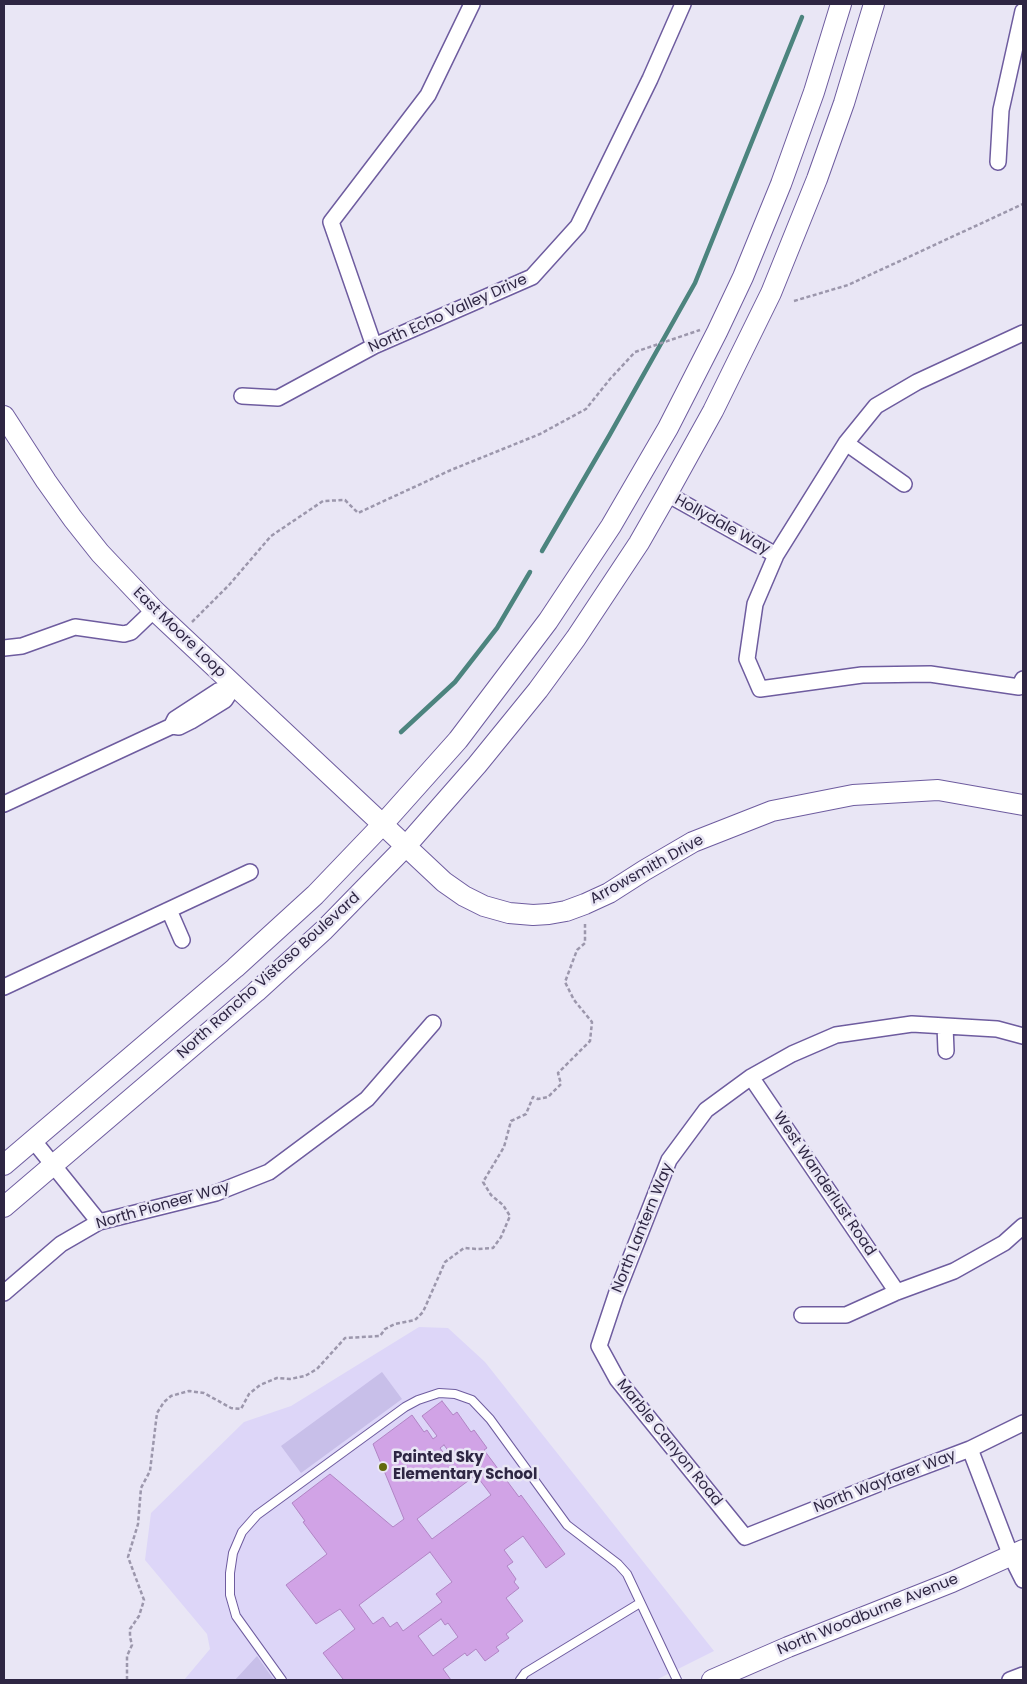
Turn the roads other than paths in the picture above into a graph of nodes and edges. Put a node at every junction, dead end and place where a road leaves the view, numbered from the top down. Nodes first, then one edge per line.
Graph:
1 (472, 4) edge
2 (683, 4) edge
3 (841, 4) edge
4 (874, 4) edge
5 (1023, 11) edge
6 (998, 162) dead end
7 (1023, 333) edge
8 (374, 346) junction
9 (242, 396) dead end
10 (4, 416) edge
11 (846, 443) junction
12 (904, 484) dead end
13 (667, 494) junction
14 (776, 555) junction
15 (154, 610) junction
16 (4, 648) edge
17 (1023, 679) edge
18 (234, 686) junction
19 (4, 804) edge
20 (1023, 805) edge
21 (383, 824) junction
22 (406, 846) junction
23 (250, 872) dead end
24 (169, 910) junction
25 (182, 940) dead end
26 (4, 987) edge
27 (433, 1023) dead end
28 (945, 1026) junction
29 (1023, 1036) edge
30 (946, 1051) dead end
31 (751, 1077) junction
32 (34, 1140) junction
33 (4, 1165) edge
34 (54, 1166) junction
35 (4, 1207) edge
36 (99, 1222) junction
37 (1023, 1226) edge
38 (897, 1292) junction
39 (4, 1293) edge
40 (802, 1315) dead end
41 (598, 1346) joint
42 (1023, 1423) edge
43 (970, 1449) junction
44 (746, 1537) joint
45 (1017, 1553) edge
46 (1023, 1580) edge
47 (640, 1603) junction
48 (1023, 1674) edge
49 (282, 1680) edge
50 (520, 1680) edge
51 (677, 1680) edge
52 (712, 1680) edge
53 (1010, 1680) edge

1 - 8 street
2 - 8 street, North Echo Valley Drive
3 - 21 main road, North Rancho Vistoso Boulevard
4 - 13 main road, North Rancho Vistoso Boulevard
5 - 6 street
7 - 11 street
8 - 9 street, North Echo Valley Drive
10 - 15 main road, East Moore Loop
11 - 12 street
11 - 14 street
13 - 14 street, Hollydale Way
13 - 22 main road, North Rancho Vistoso Boulevard
14 - 17 street
15 - 16 street
15 - 18 main road, East Moore Loop
18 - 19 street
18 - 21 main road, East Moore Loop
20 - 22 main road, Arrowsmith Drive
21 - 22 main road, East Moore Loop
21 - 32 main road, North Rancho Vistoso Boulevard
22 - 34 main road, North Rancho Vistoso Boulevard
23 - 24 street
24 - 25 street
24 - 26 street
27 - 36 street, North Pioneer Way
28 - 29 street, North Lantern Way
28 - 30 street
28 - 31 street, North Lantern Way
31 - 38 street, West Wanderlust Road
31 - 41 street, North Lantern Way
32 - 33 main road, North Rancho Vistoso Boulevard
32 - 34 street
34 - 35 main road, North Rancho Vistoso Boulevard
34 - 36 street
36 - 39 street, North Pioneer Way
37 - 38 street
38 - 40 street
41 - 44 street, Marble Canyon Road
42 - 43 street, North Wayfarer Way
43 - 44 street, North Wayfarer Way
43 - 45 street
45 - 46 street
45 - 52 main road, North Woodburne Avenue
47 - 49 lane
47 - 50 lane
47 - 51 lane
48 - 53 street

